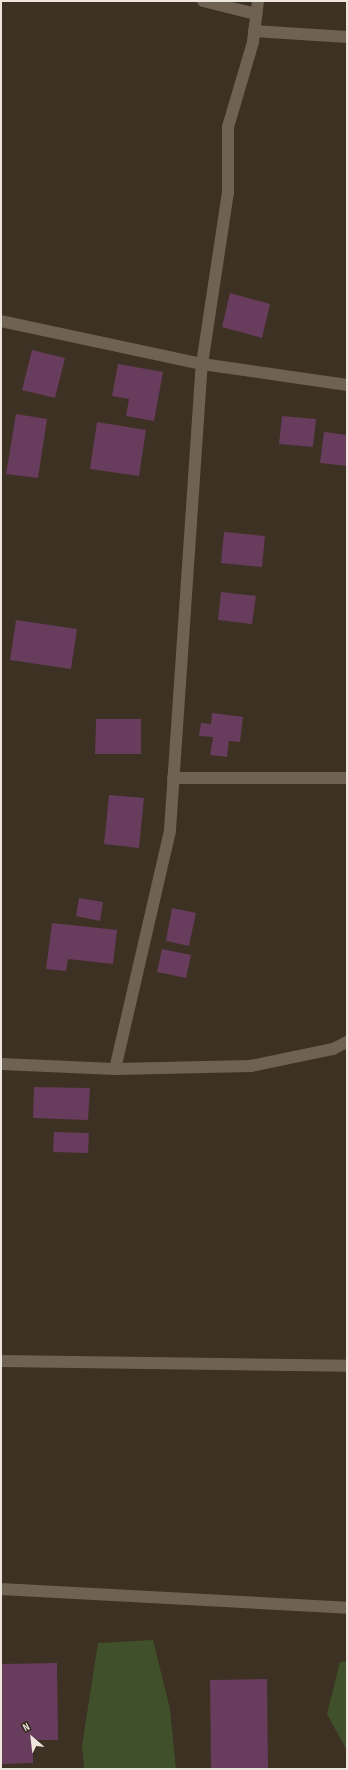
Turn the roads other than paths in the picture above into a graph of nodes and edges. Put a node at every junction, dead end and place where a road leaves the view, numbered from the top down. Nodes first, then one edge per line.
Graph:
1 (203, 1) edge
2 (258, 1) edge
3 (256, 14) junction
4 (254, 31) junction
5 (347, 37) edge
6 (1, 321) edge
7 (202, 364) junction
8 (347, 385) edge
9 (173, 778) junction
10 (347, 778) edge
11 (347, 1042) edge
12 (1, 1064) edge
13 (115, 1069) junction
14 (1, 1361) edge
15 (347, 1366) edge
16 (1, 1589) edge
17 (347, 1608) edge

1 - 3 street
2 - 3 street
3 - 4 street
4 - 5 street
4 - 7 street
6 - 7 street
7 - 8 street
7 - 9 street
9 - 10 street
9 - 13 street
11 - 13 street
12 - 13 street
14 - 15 street
16 - 17 street

